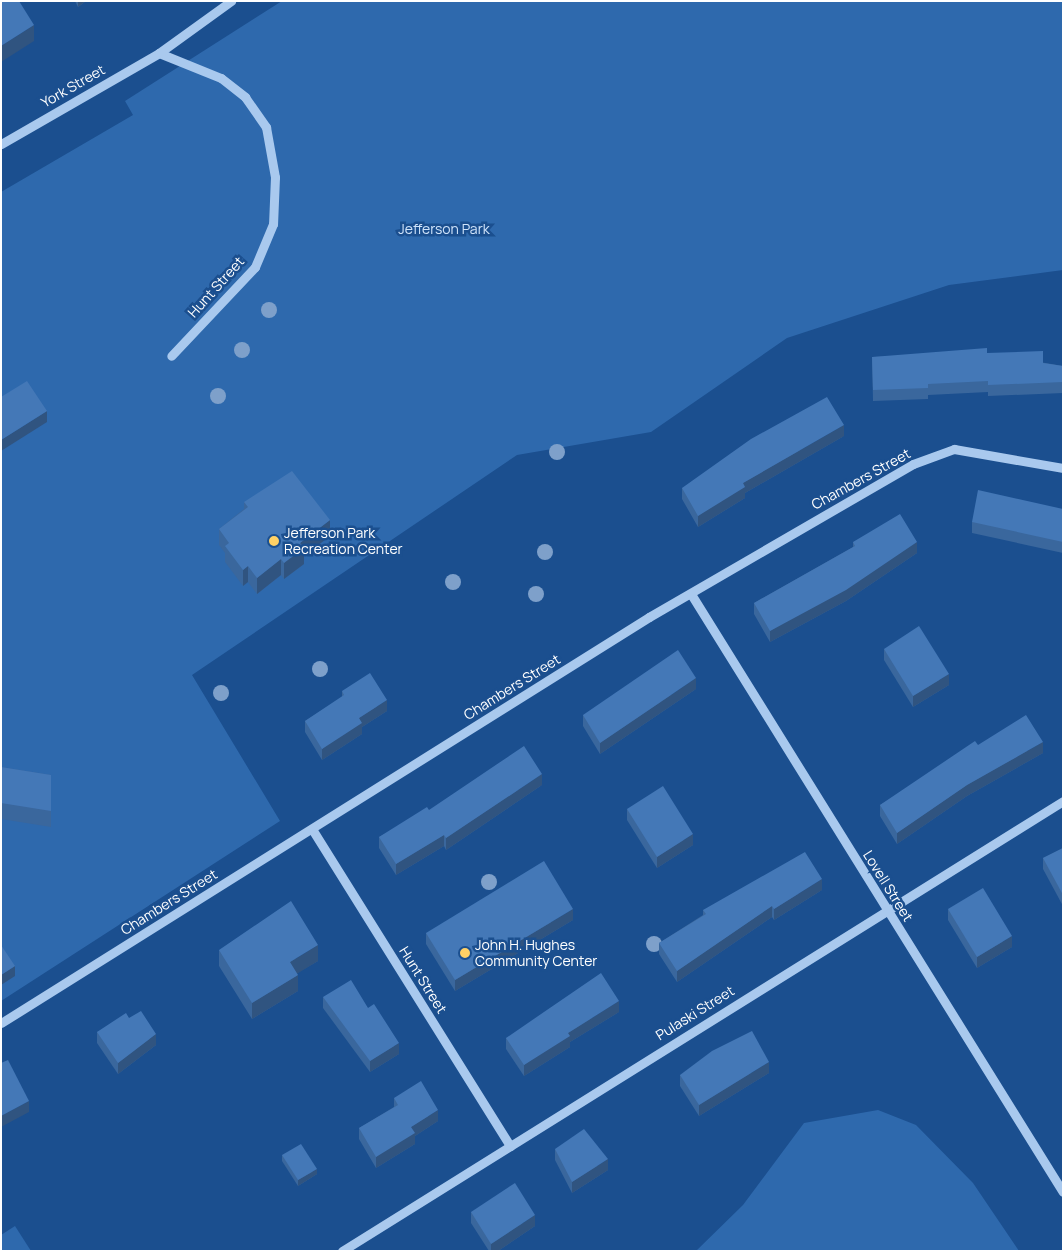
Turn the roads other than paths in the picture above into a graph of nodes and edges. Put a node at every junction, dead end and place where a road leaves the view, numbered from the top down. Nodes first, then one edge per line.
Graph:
1 (231, 1) edge
2 (159, 53) junction
3 (1, 144) edge
4 (172, 356) dead end
5 (1063, 468) edge
6 (691, 594) junction
7 (1063, 801) edge
8 (312, 829) junction
9 (886, 909) junction
10 (1, 1023) edge
11 (510, 1146) junction
12 (1063, 1192) edge
13 (342, 1251) edge

1 - 2 street, York Street
2 - 3 street, York Street
2 - 4 street, Hunt Street
5 - 6 street, Chambers Street
6 - 8 street, Chambers Street
6 - 9 street, Lovell Street
7 - 9 street, Pulaski Street
8 - 10 street, Chambers Street
8 - 11 street, Hunt Street
9 - 11 street, Pulaski Street
9 - 12 street, Lovell Street
11 - 13 street, Pulaski Street

